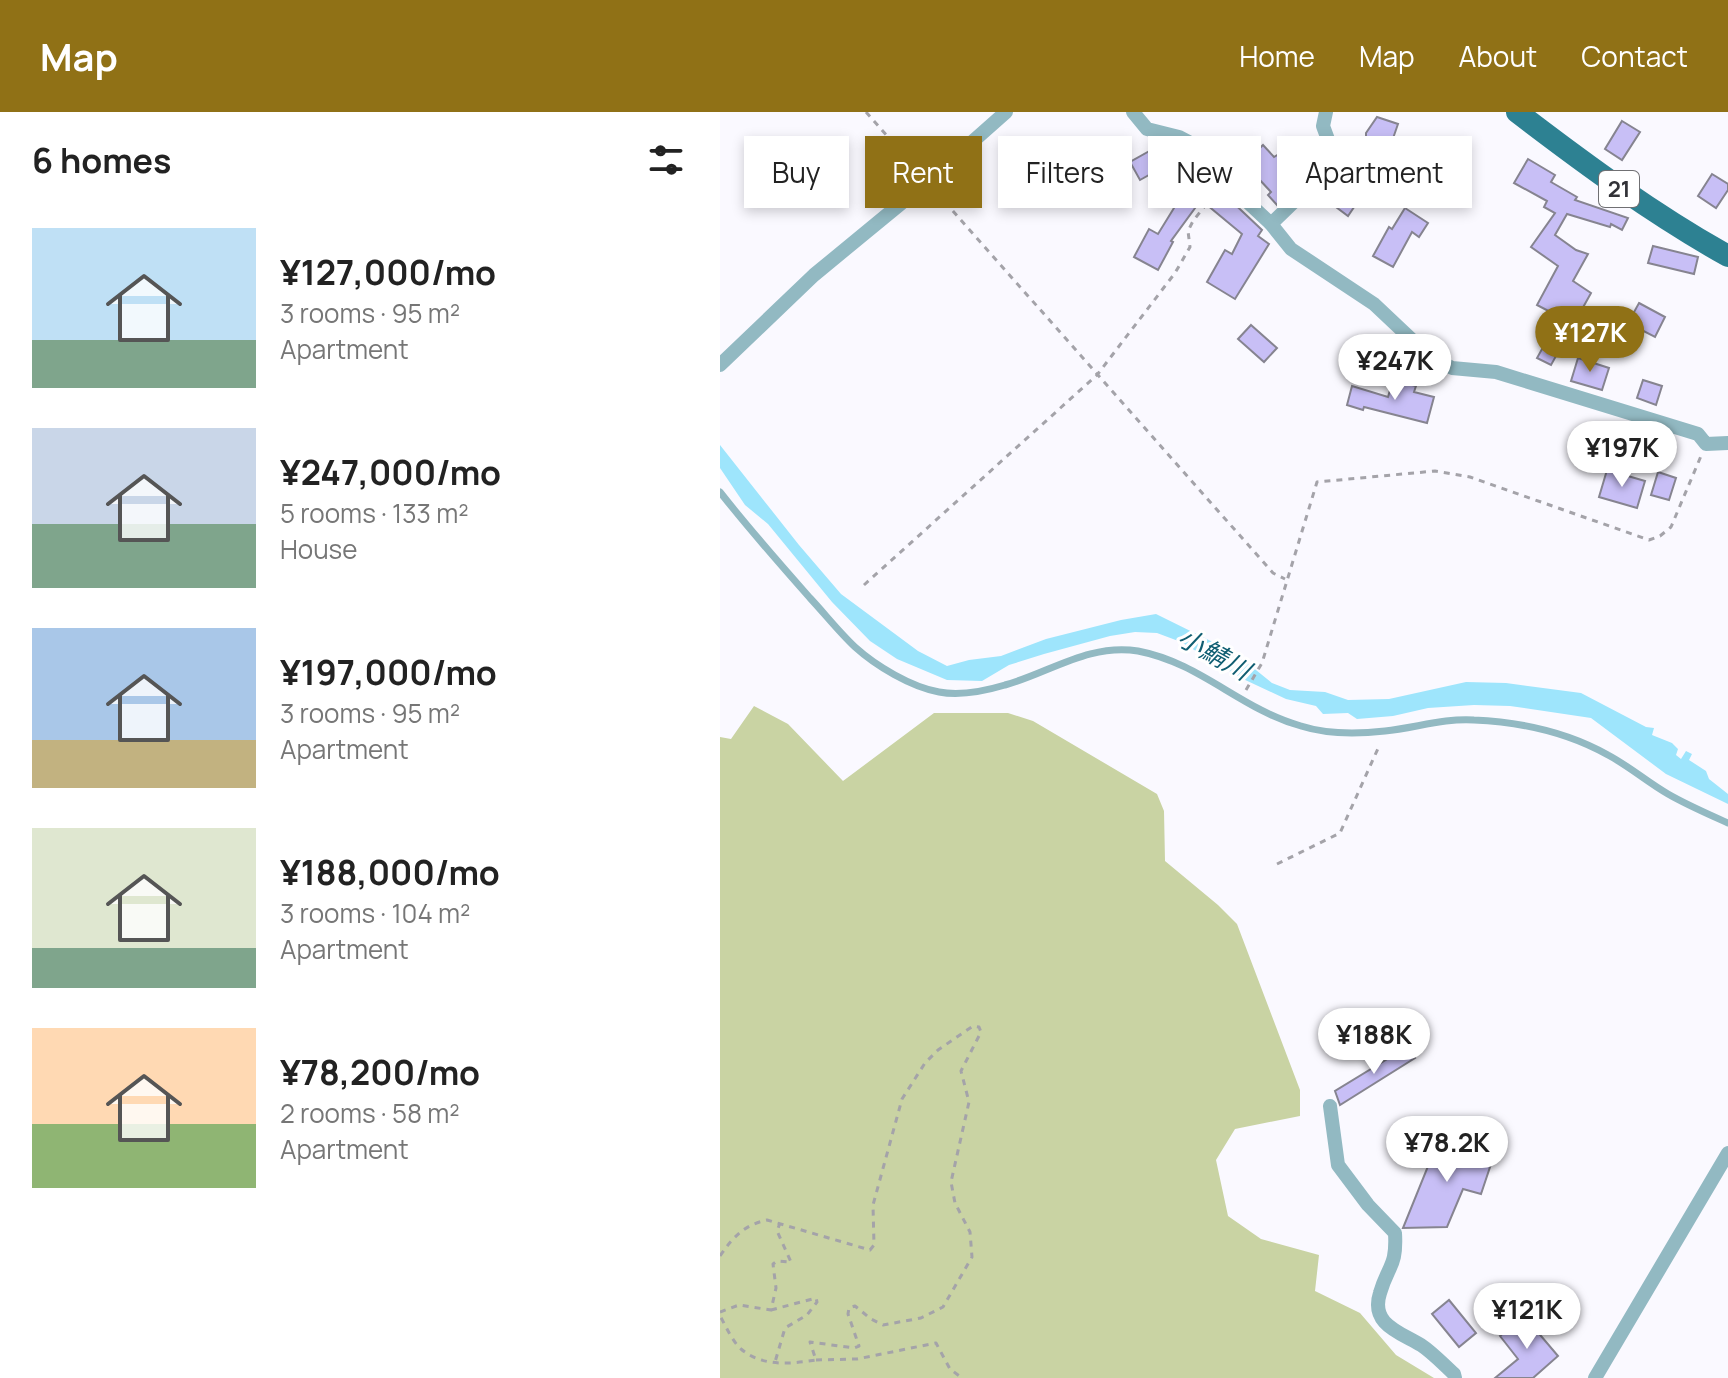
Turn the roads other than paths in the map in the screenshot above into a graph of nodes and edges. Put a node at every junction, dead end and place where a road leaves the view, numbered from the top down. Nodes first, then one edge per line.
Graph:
1 (1006, 112) edge
2 (1133, 112) edge
3 (1326, 112) edge
4 (1517, 112) edge
5 (1271, 224) junction
6 (1728, 256) edge
7 (720, 365) edge
8 (1728, 443) edge
9 (720, 492) edge
10 (1728, 823) edge
11 (1330, 1106) dead end
12 (1728, 1153) edge
13 (1455, 1378) edge
14 (1595, 1378) edge

1 - 7 street
2 - 5 street
3 - 5 street
4 - 6 main road, 21
5 - 8 street
9 - 10 lane
11 - 13 street
12 - 14 street

